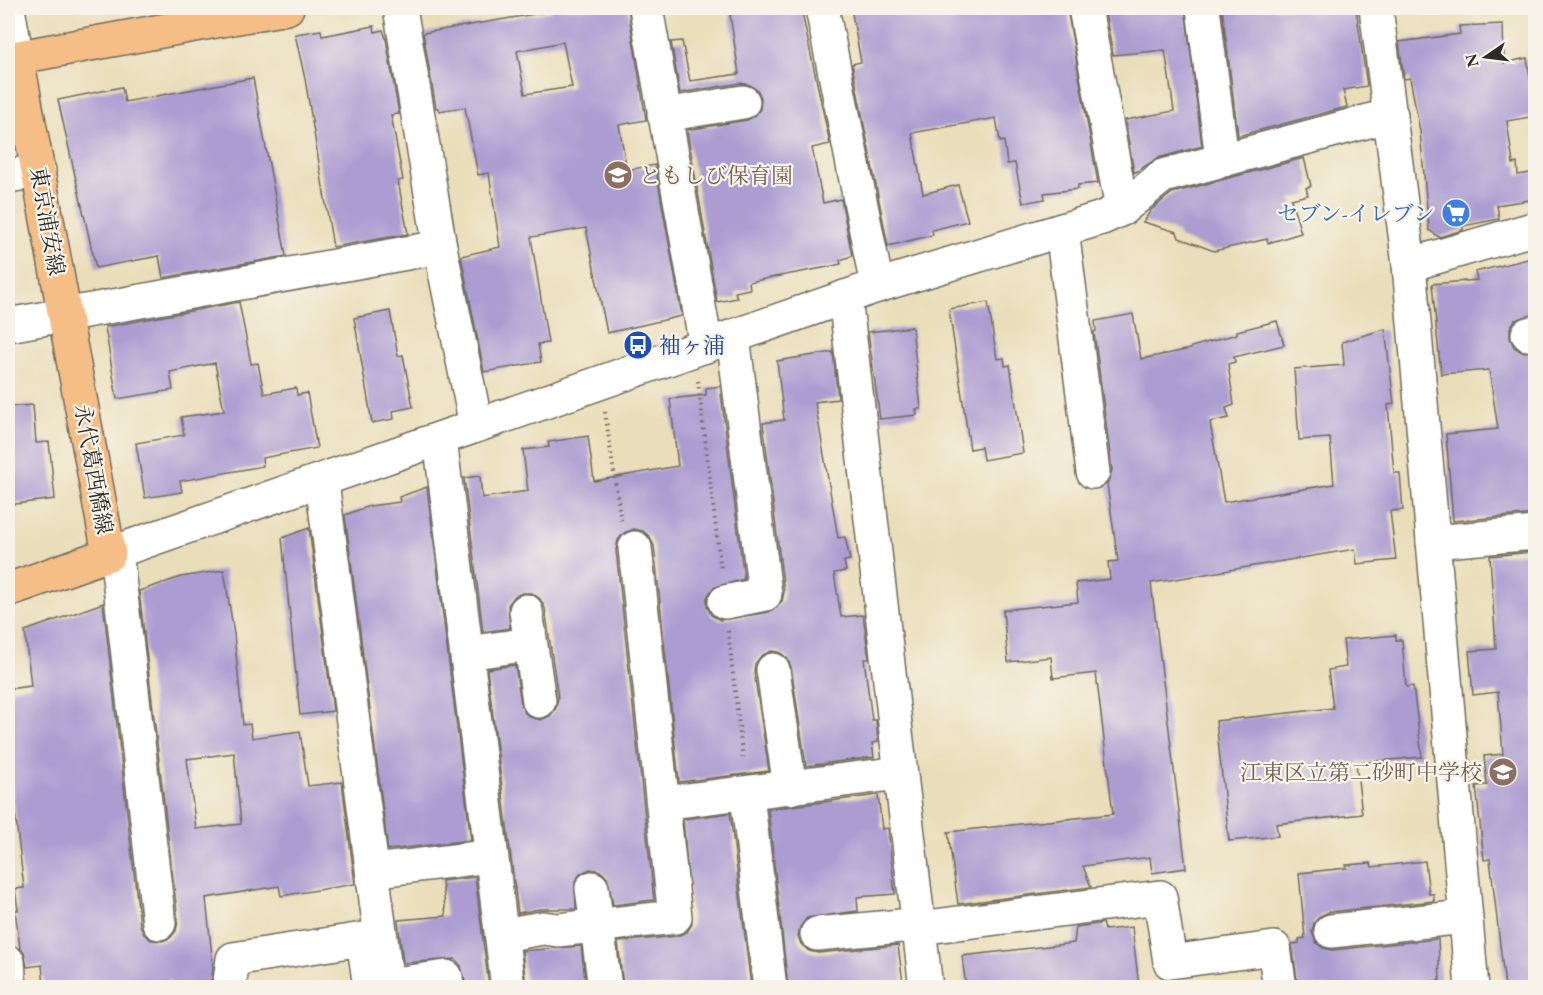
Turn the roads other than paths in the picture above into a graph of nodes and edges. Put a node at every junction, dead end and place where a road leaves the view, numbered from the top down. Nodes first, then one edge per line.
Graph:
1 (287, 8) edge
2 (399, 8) edge
3 (646, 8) edge
4 (822, 8) edge
5 (1084, 8) edge
6 (1203, 8) edge
7 (1376, 8) edge
8 (8, 9) edge
9 (12, 58) edge
10 (743, 102) dead end
11 (664, 115) junction
12 (1391, 115) junction
13 (1222, 159) junction
14 (23, 173) edge
15 (1122, 209) junction
16 (1536, 228) edge
17 (1062, 230) junction
18 (440, 247) junction
19 (1409, 266) junction
20 (877, 286) junction
21 (845, 297) junction
22 (65, 314) junction
23 (8, 325) edge
24 (719, 341) junction
25 (476, 425) junction
26 (440, 439) junction
27 (1093, 472) dead end
28 (322, 482) junction
29 (1536, 533) edge
30 (1433, 542) junction
31 (635, 548) road end
32 (112, 553) junction
33 (8, 590) edge
34 (724, 602) dead end
35 (525, 611) dead end
36 (530, 644) junction
37 (467, 653) junction
38 (773, 670) dead end
39 (539, 700) dead end
40 (900, 773) junction
41 (790, 788) junction
42 (747, 795) junction
43 (663, 803) junction
44 (491, 856) junction
45 (373, 871) junction
46 (592, 888) dead end
47 (1465, 917) junction
48 (159, 923) dead end
49 (597, 925) junction
50 (919, 928) junction
51 (1331, 931) dead end
52 (818, 934) dead end
53 (502, 935) junction
54 (8, 962) edge
55 (10, 987) edge
56 (229, 987) edge
57 (370, 987) edge
58 (447, 987) edge
59 (508, 987) edge
60 (605, 987) edge
61 (770, 987) edge
62 (926, 987) edge
63 (1280, 987) edge
64 (1472, 987) edge

1 - 9 main road
2 - 18 street
3 - 11 street
4 - 20 street
5 - 15 street
6 - 13 street
7 - 12 street
8 - 9 street
9 - 14 main road, 東京浦安線
10 - 11 street
11 - 24 street
12 - 13 street
12 - 19 street
13 - 15 street
14 - 22 main road, 東京浦安線
15 - 17 street
16 - 19 street
17 - 20 street
17 - 27 street
18 - 22 street
18 - 25 street
19 - 30 street
20 - 21 street
21 - 24 street
21 - 40 street
22 - 23 street
22 - 32 main road, 永代葛西橋線
24 - 25 street
24 - 34 street
25 - 26 street
26 - 28 street
26 - 37 street
28 - 32 street
28 - 45 street
29 - 30 street
30 - 47 street
31 - 43 street
32 - 33 main road, 永代葛西橋線
32 - 48 street
35 - 36 street
36 - 37 street
36 - 39 street
37 - 44 street
38 - 41 street
40 - 41 street
40 - 50 street
41 - 42 street
42 - 43 street
42 - 61 street
43 - 49 street
44 - 45 street
44 - 53 street
45 - 58 street
46 - 49 street
47 - 51 street
47 - 64 street
49 - 53 street
49 - 60 street
50 - 52 street
50 - 62 street
50 - 63 street
53 - 59 street
54 - 55 street
56 - 57 street

